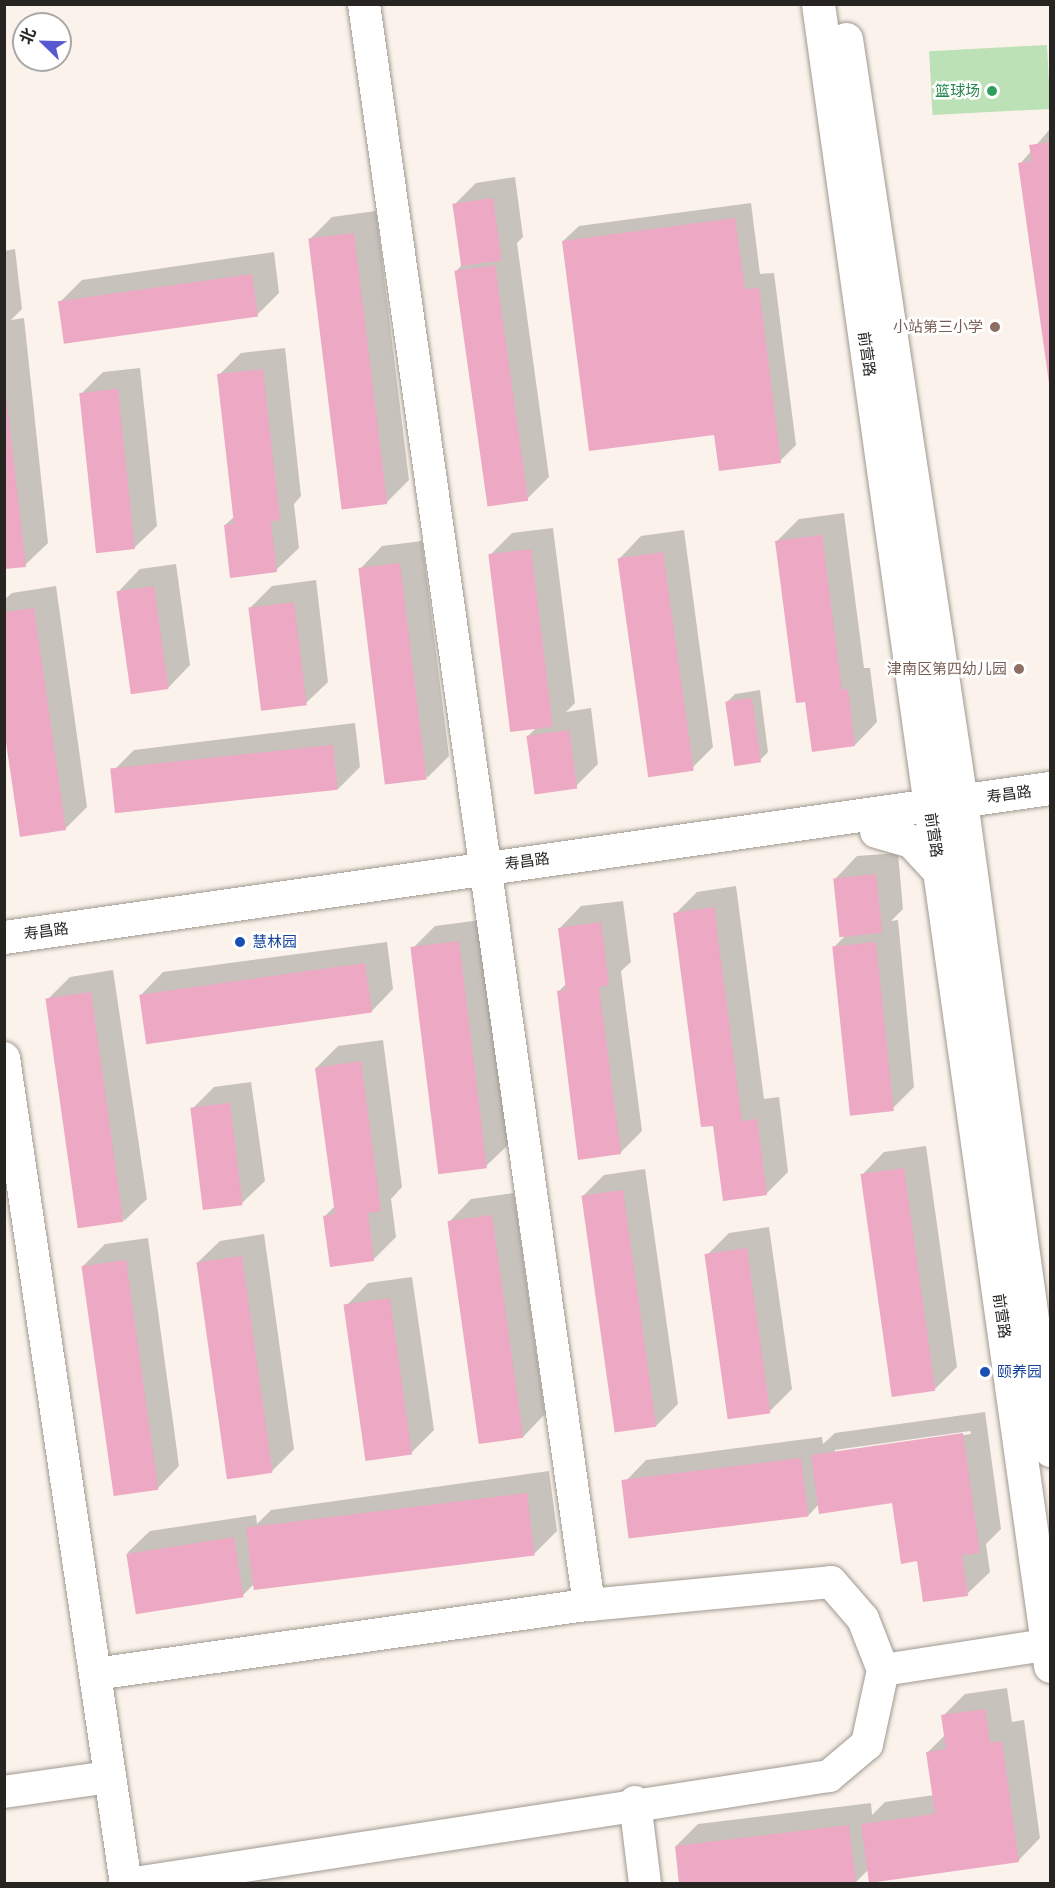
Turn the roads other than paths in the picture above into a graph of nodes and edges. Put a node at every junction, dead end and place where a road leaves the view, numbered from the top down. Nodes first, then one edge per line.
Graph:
1 (364, 4) edge
2 (818, 4) edge
3 (841, 4) edge
4 (1050, 788) edge
5 (1050, 807) edge
6 (942, 816) junction
7 (875, 822) junction
8 (955, 869) junction
9 (487, 876) junction
10 (4, 937) edge
11 (4, 954) edge
12 (4, 1058) edge
13 (1050, 1450) edge
14 (589, 1605) junction
15 (1049, 1652) edge
16 (883, 1670) junction
17 (95, 1674) junction
18 (110, 1777) junction
19 (4, 1792) edge
20 (635, 1802) junction
21 (127, 1884) edge
22 (645, 1884) edge

1 - 9 street
2 - 6 street, 前营路
3 - 6 street, 前营路
4 - 6 street, 寿昌路
5 - 6 street, 寿昌路
6 - 7 street, 寿昌路
6 - 8 street
7 - 8 street
7 - 9 street, 寿昌路
8 - 13 street, 前营路
8 - 15 street, 前营路
9 - 10 street, 寿昌路
9 - 11 street, 寿昌路
9 - 14 street
12 - 17 street
14 - 16 street
14 - 17 street
15 - 16 street
16 - 20 street
17 - 18 street
18 - 19 street
18 - 21 street
20 - 21 street
20 - 22 street

